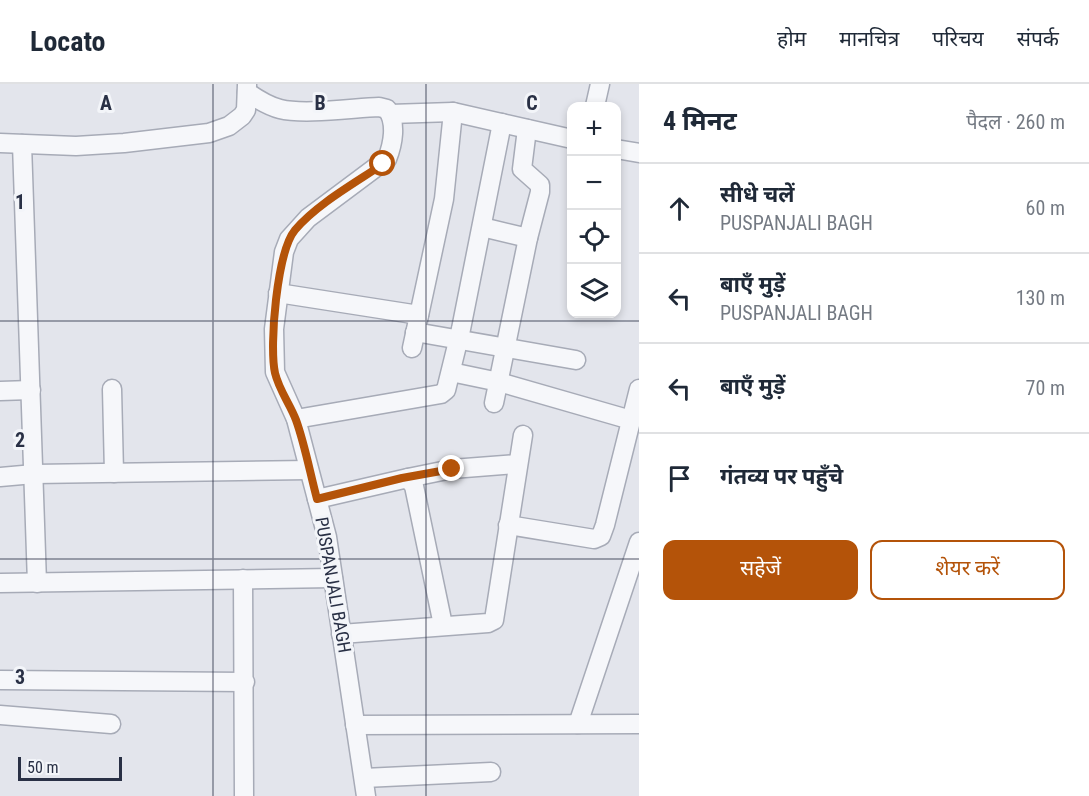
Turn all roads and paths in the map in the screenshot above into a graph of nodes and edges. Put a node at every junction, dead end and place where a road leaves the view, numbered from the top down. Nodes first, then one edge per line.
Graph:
1 (600, 84) edge
2 (247, 88) edge
3 (596, 102) edge
4 (453, 112) junction
5 (390, 114) junction
6 (502, 123) junction
7 (527, 129) junction
8 (567, 138) edge
9 (0, 144) edge
10 (22, 144) junction
11 (621, 150) edge
12 (639, 153) edge
13 (482, 227) junction
14 (528, 238) junction
15 (278, 293) junction
16 (415, 331) junction
17 (459, 339) junction
18 (505, 347) junction
19 (576, 360) dead end
20 (451, 372) junction
21 (499, 382) junction
22 (112, 389) dead end
23 (639, 389) edge
24 (31, 390) junction
25 (0, 391) edge
26 (494, 403) dead end
27 (296, 419) junction
28 (632, 420) junction
29 (524, 435) dead end
30 (517, 464) junction
31 (309, 470) junction
32 (114, 473) junction
33 (34, 474) junction
34 (0, 477) edge
35 (408, 478) junction
36 (317, 499) junction
37 (508, 525) junction
38 (639, 542) edge
39 (333, 578) junction
40 (243, 579) junction
41 (0, 583) edge
42 (37, 583) junction
43 (443, 625) junction
44 (341, 634) junction
45 (0, 680) edge
46 (245, 682) junction
47 (0, 715) edge
48 (111, 724) dead end
49 (578, 724) junction
50 (639, 724) edge
51 (355, 725) junction
52 (491, 772) dead end
53 (363, 778) junction
54 (244, 796) edge
55 (366, 796) edge

1 - 3 street
2 - 5 street
2 - 10 street
4 - 5 street
4 - 6 street
4 - 16 street
5 - 15 street, PUSPANJALI BAGH
6 - 7 street
6 - 13 street
7 - 8 street
7 - 14 street
9 - 10 street
10 - 24 street
11 - 12 street
13 - 14 street
13 - 17 street
14 - 18 street
15 - 16 street
15 - 27 street, PUSPANJALI BAGH
16 - 17 street
17 - 18 street
17 - 20 street
18 - 19 street
18 - 21 street
20 - 21 street
20 - 27 street
21 - 26 street
21 - 28 street
22 - 32 street
23 - 28 street
24 - 25 street
24 - 33 street
27 - 31 street, PUSPANJALI BAGH
28 - 37 street
29 - 30 street
30 - 35 street
30 - 37 street
31 - 32 street
31 - 36 street, PUSPANJALI BAGH
32 - 33 street
33 - 34 street
33 - 42 street
35 - 36 street
35 - 43 street
36 - 39 street, PUSPANJALI BAGH
37 - 43 street
38 - 49 street
39 - 40 street
39 - 44 street, PUSPANJALI BAGH
40 - 42 street
40 - 46 street
41 - 42 street
43 - 44 street
44 - 51 street, PUSPANJALI BAGH
45 - 46 street
46 - 54 street
47 - 48 street
49 - 50 street
49 - 51 street
51 - 53 street, PUSPANJALI BAGH
52 - 53 street
53 - 55 street, PUSPANJALI BAGH

